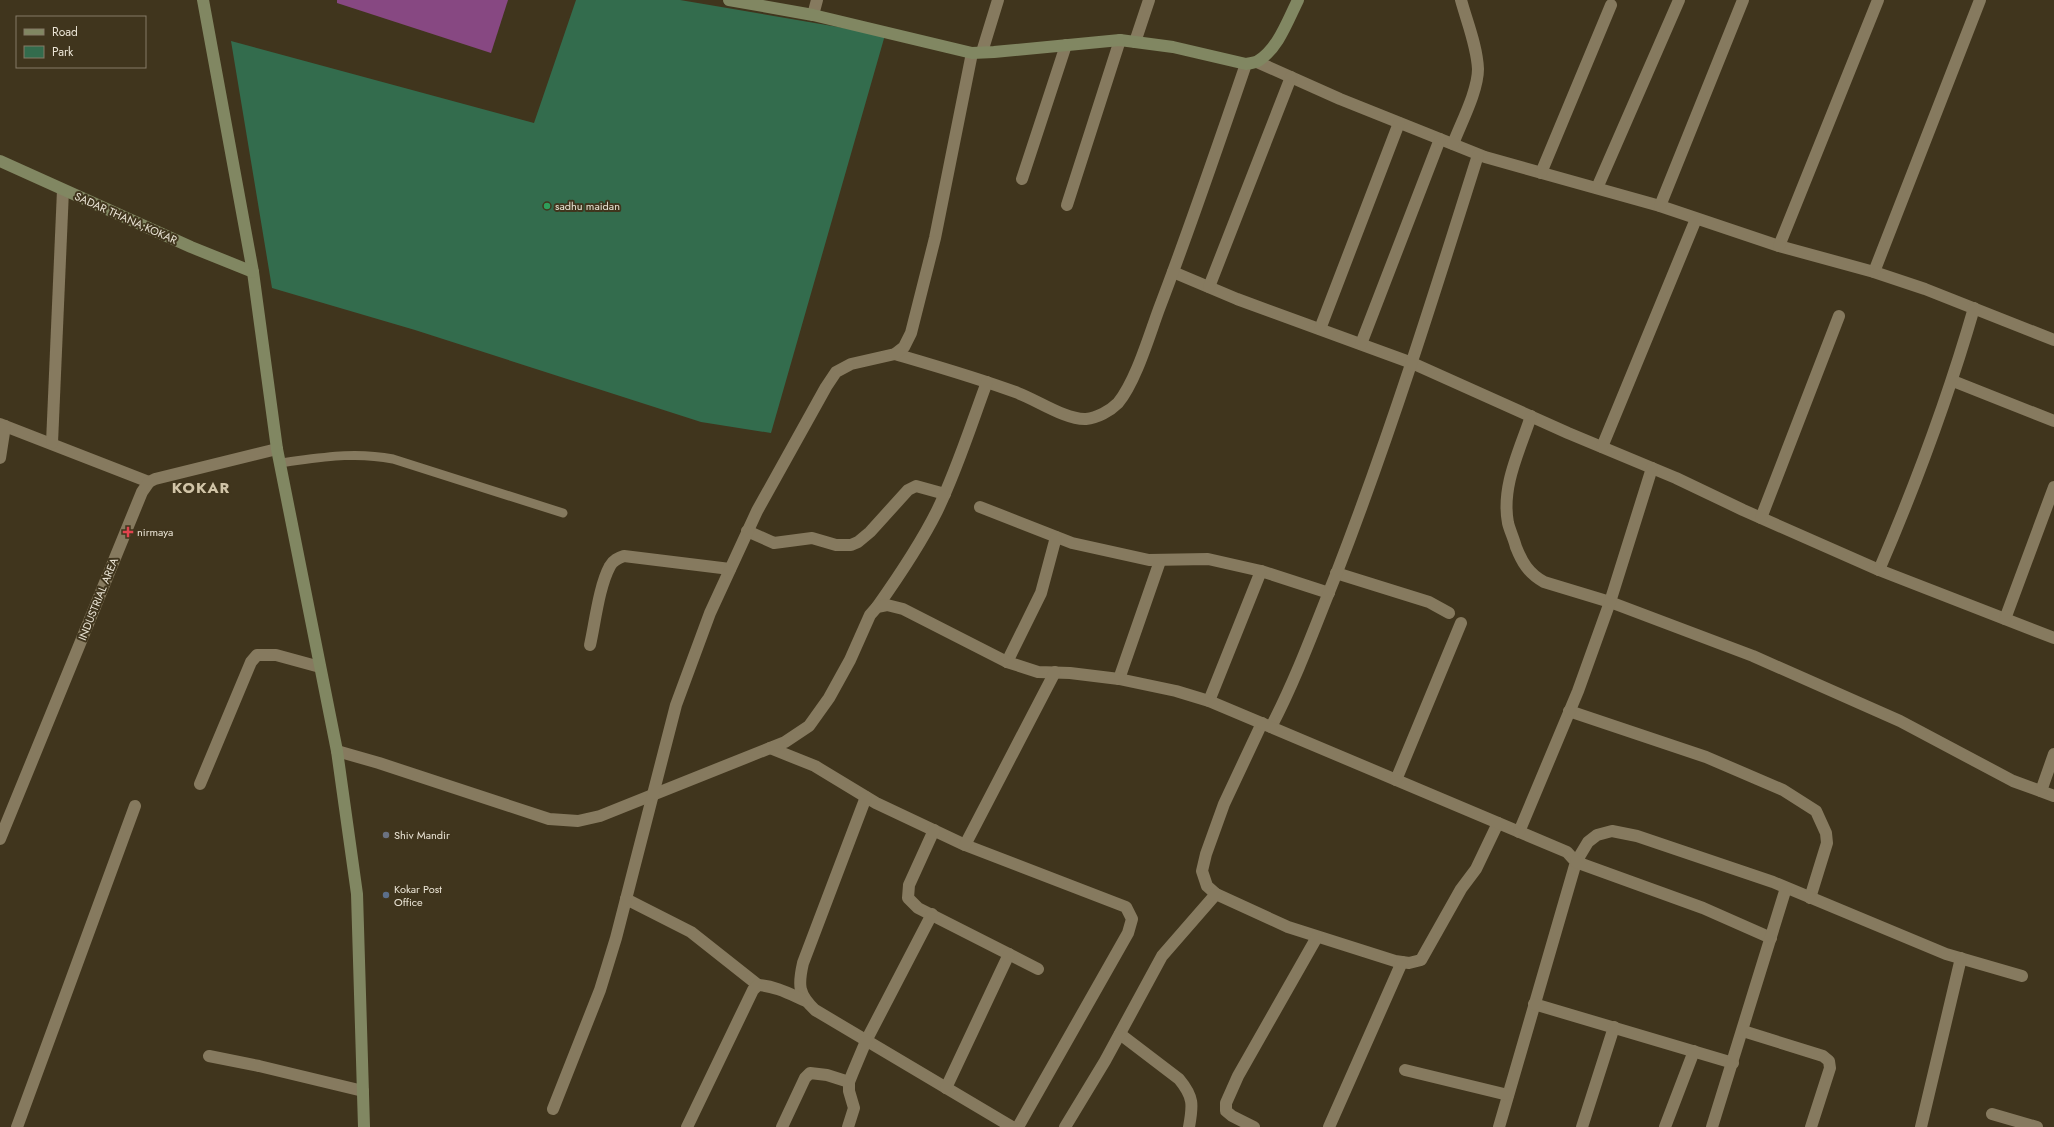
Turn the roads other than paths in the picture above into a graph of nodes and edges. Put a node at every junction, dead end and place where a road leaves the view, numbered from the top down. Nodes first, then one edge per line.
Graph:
1 (203, 0) edge
2 (729, 0) edge
3 (817, 0) edge
4 (998, 0) edge
5 (1149, 0) edge
6 (1298, 0) edge
7 (1461, 0) edge
8 (1679, 0) edge
9 (1742, 0) edge
10 (1878, 0) edge
11 (1980, 0) edge
12 (1611, 5) dead end
13 (813, 16) junction
14 (1120, 40) junction
15 (1135, 42) junction
16 (1066, 46) junction
17 (977, 53) junction
18 (1252, 63) junction
19 (1290, 77) junction
20 (1399, 123) junction
21 (1440, 139) junction
22 (1452, 144) junction
23 (1478, 155) junction
24 (0, 161) edge
25 (1540, 173) junction
26 (1022, 179) dead end
27 (1597, 188) junction
28 (63, 190) junction
29 (1067, 205) dead end
30 (1660, 206) junction
31 (1696, 219) junction
32 (1779, 246) junction
33 (253, 272) junction
34 (1173, 272) junction
35 (1874, 272) junction
36 (1209, 287) junction
37 (1974, 308) junction
38 (1839, 316) dead end
39 (1320, 329) junction
40 (2054, 340) edge
41 (1360, 344) junction
42 (894, 354) junction
43 (1412, 363) junction
44 (1953, 381) junction
45 (987, 382) junction
46 (1531, 416) junction
47 (2054, 421) edge
48 (3, 425) edge
49 (52, 443) junction
50 (1602, 447) junction
51 (276, 449) junction
52 (0, 458) edge
53 (280, 463) junction
54 (1652, 468) junction
55 (149, 482) junction
56 (2054, 487) edge
57 (945, 494) junction
58 (980, 507) dead end
59 (563, 513) dead end
60 (1761, 518) junction
61 (748, 531) junction
62 (1056, 537) junction
63 (1160, 561) junction
64 (730, 570) junction
65 (1879, 570) junction
66 (1261, 571) junction
67 (1336, 573) junction
68 (1328, 593) junction
69 (1610, 602) junction
70 (877, 607) junction
71 (1449, 613) dead end
72 (2005, 619) junction
73 (1461, 623) dead end
74 (2054, 638) edge
75 (590, 645) dead end
76 (1007, 662) junction
77 (320, 667) junction
78 (1055, 672) junction
79 (1119, 679) junction
80 (1209, 701) junction
81 (1569, 711) junction
82 (1266, 725) junction
83 (770, 748) junction
84 (337, 751) junction
85 (2054, 754) edge
86 (1396, 780) junction
87 (200, 784) dead end
88 (2041, 791) junction
89 (654, 795) junction
90 (2054, 796) edge
91 (866, 797) junction
92 (135, 806) dead end
93 (1498, 823) junction
94 (934, 830) junction
95 (1519, 832) junction
96 (0, 839) edge
97 (965, 845) junction
98 (1576, 862) junction
99 (1786, 888) junction
100 (1216, 894) junction
101 (1810, 898) junction
102 (626, 899) junction
103 (932, 914) junction
104 (1317, 937) junction
105 (1771, 938) junction
106 (1009, 954) junction
107 (1961, 958) junction
108 (1402, 962) junction
109 (1038, 969) dead end
110 (2022, 976) dead end
111 (758, 985) junction
112 (806, 1001) junction
113 (1534, 1004) junction
114 (1614, 1027) junction
115 (1743, 1031) junction
116 (1120, 1034) junction
117 (866, 1041) junction
118 (1694, 1051) junction
119 (209, 1056) dead end
120 (1733, 1063) junction
121 (1406, 1070) dead end
122 (849, 1082) junction
123 (946, 1088) junction
124 (363, 1090) junction
125 (1508, 1095) junction
126 (553, 1109) dead end
127 (1992, 1114) dead end
128 (17, 1127) edge
129 (364, 1127) edge
130 (687, 1127) edge
131 (782, 1127) edge
132 (848, 1127) edge
133 (1012, 1127) edge
134 (1018, 1127) edge
135 (1065, 1127) edge
136 (1188, 1127) edge
137 (1254, 1127) edge
138 (1330, 1127) edge
139 (1499, 1127) edge
140 (1582, 1127) edge
141 (1665, 1127) edge
142 (1712, 1127) edge
143 (1811, 1127) edge
144 (1921, 1127) edge
145 (2037, 1127) edge

1 - 33 main road
2 - 13 main road
3 - 13 street
4 - 17 street
5 - 15 street
6 - 18 main road
7 - 22 street
8 - 27 street
9 - 30 street
10 - 32 street
11 - 35 street
12 - 25 street
13 - 17 main road
14 - 15 main road
14 - 16 main road
14 - 29 street
15 - 18 main road
16 - 17 main road
16 - 26 street
17 - 42 street
18 - 19 street
18 - 34 street
19 - 20 street
19 - 36 street
20 - 21 street
20 - 39 street
21 - 22 street
21 - 41 street
22 - 23 street
23 - 25 street
23 - 43 street
24 - 28 main road, SADAR THANA;KOKAR
25 - 27 street
27 - 30 street
28 - 33 main road, SADAR THANA;KOKAR
28 - 49 street
30 - 31 street
31 - 32 street
31 - 50 street
32 - 35 street
33 - 51 main road
34 - 36 street
34 - 45 street
35 - 37 street
36 - 39 street
37 - 40 street
37 - 44 street
38 - 60 street
39 - 41 street
41 - 43 street
42 - 45 street
42 - 61 street
43 - 46 street
43 - 67 street
44 - 47 street
44 - 65 street
45 - 57 street
46 - 50 street
46 - 69 street
48 - 49 street
48 - 52 street
49 - 55 street
50 - 54 street
51 - 53 main road
51 - 55 street
53 - 59 lane
53 - 77 main road
54 - 60 street
54 - 69 street
55 - 96 street, INDUSTRIAL AREA
56 - 72 street
57 - 61 street
57 - 70 street
58 - 62 street
60 - 65 street
61 - 64 street
62 - 63 street
62 - 76 street
63 - 66 street
63 - 79 street
64 - 75 street
64 - 89 street
65 - 72 street
66 - 68 street
66 - 80 street
67 - 68 street
67 - 71 street
68 - 82 street
69 - 81 street
69 - 88 street
70 - 76 street
70 - 83 street
72 - 74 street
73 - 86 street
76 - 78 street
77 - 84 main road
77 - 87 street
78 - 79 street
78 - 97 street
79 - 80 street
80 - 82 street
81 - 95 street
81 - 101 street
82 - 86 street
82 - 100 street
83 - 89 street
83 - 91 street
84 - 89 street
84 - 124 main road
85 - 88 street
86 - 93 street
88 - 90 street
89 - 102 street
91 - 94 street
91 - 112 street
92 - 128 street
93 - 95 street
93 - 108 street
94 - 97 street
94 - 103 street
95 - 98 street
97 - 134 street
98 - 99 street
98 - 105 street
98 - 113 street
99 - 101 street
99 - 105 street
100 - 104 street
100 - 116 street
101 - 107 street
102 - 111 street
102 - 126 street
103 - 106 street
103 - 117 street
104 - 108 street
104 - 137 street
105 - 115 street
106 - 109 street
106 - 123 street
107 - 110 street
107 - 144 street
108 - 138 street
111 - 112 street
111 - 130 street
112 - 117 street
113 - 114 street
113 - 125 street
114 - 118 street
114 - 140 street
115 - 120 street
115 - 143 street
116 - 135 street
116 - 136 street
117 - 122 street
117 - 123 street
118 - 120 street
118 - 141 street
119 - 124 street
120 - 142 street
121 - 125 street
122 - 131 street
122 - 132 street
123 - 133 street
124 - 129 main road
125 - 139 street
127 - 145 street

